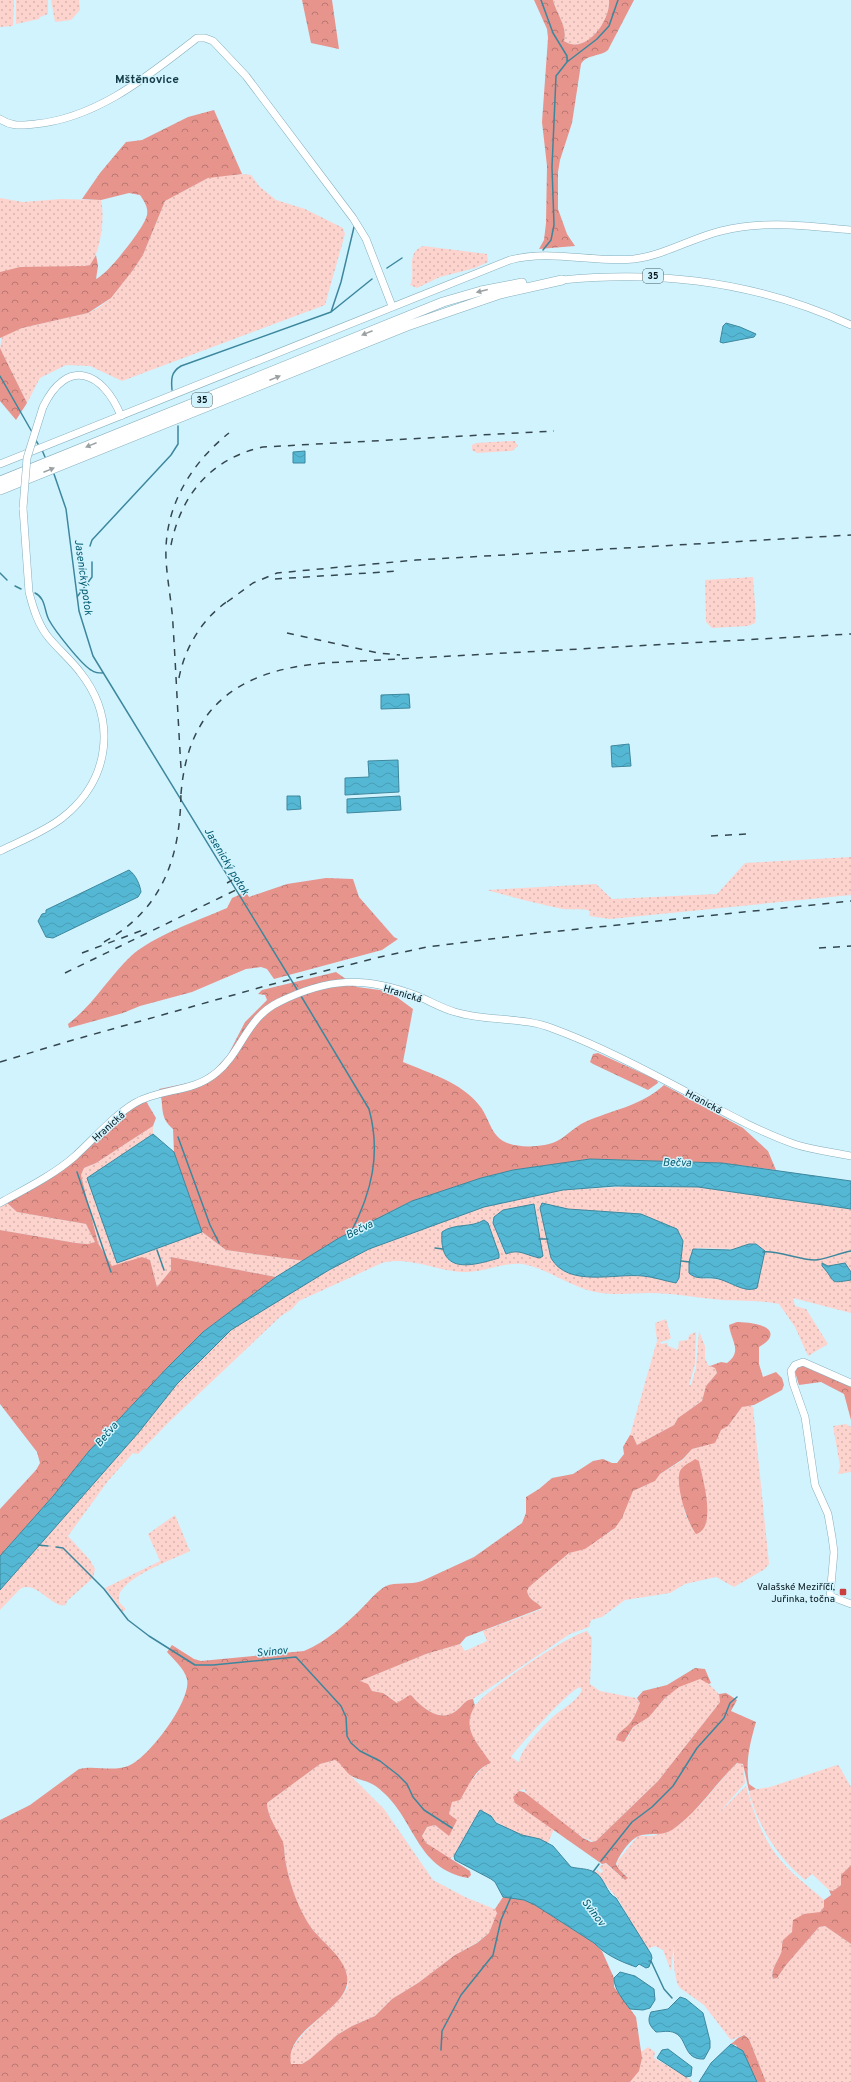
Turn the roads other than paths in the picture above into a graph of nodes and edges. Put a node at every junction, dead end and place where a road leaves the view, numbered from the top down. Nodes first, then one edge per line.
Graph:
1 (0, 120) edge
2 (851, 230) edge
3 (562, 280) junction
4 (392, 306) junction
5 (851, 324) edge
6 (121, 416) junction
7 (0, 464) edge
8 (0, 482) edge
9 (0, 490) edge
10 (0, 851) edge
11 (851, 1156) edge
12 (0, 1203) edge
13 (851, 1383) edge
14 (851, 1604) edge

1 - 4 street
2 - 4 street
3 - 5 street, 35
3 -> 8 highway, 35
9 -> 3 highway, 35
4 - 6 street
6 - 7 street
6 - 10 street, bridge
11 - 12 street, Hranická
13 - 14 street

